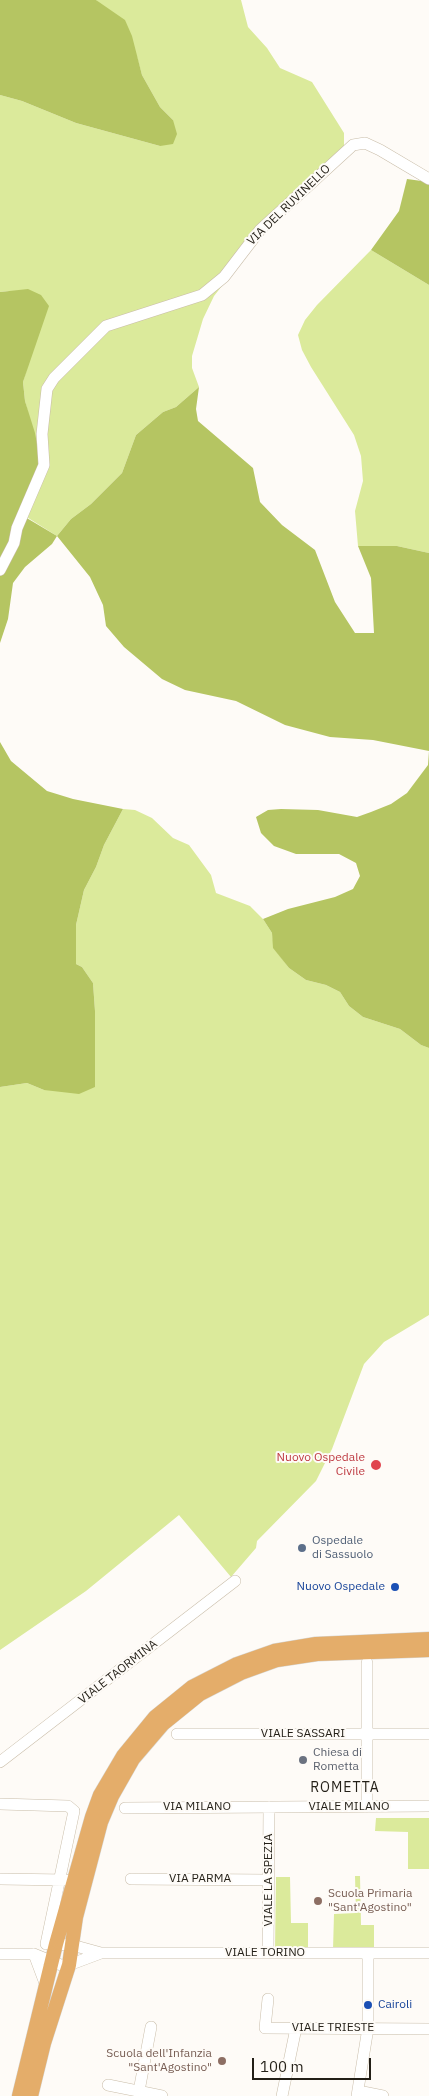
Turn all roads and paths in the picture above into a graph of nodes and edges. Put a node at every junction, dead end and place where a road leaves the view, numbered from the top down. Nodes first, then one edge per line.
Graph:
1 (429, 179) edge
2 (0, 570) edge
3 (235, 1581) dead end
4 (429, 1639) edge
5 (429, 1650) edge
6 (367, 1664) dead end
7 (177, 1734) dead end
8 (367, 1734) junction
9 (429, 1734) edge
10 (0, 1762) edge
11 (0, 1804) edge
12 (367, 1806) junction
13 (429, 1806) edge
14 (269, 1807) junction
15 (125, 1808) dead end
16 (0, 1878) edge
17 (60, 1879) junction
18 (131, 1879) dead end
19 (269, 1880) junction
20 (74, 1882) junction
21 (51, 1944) junction
22 (72, 1945) junction
23 (101, 1953) junction
24 (268, 1953) junction
25 (429, 1953) edge
26 (0, 1954) edge
27 (34, 1954) junction
28 (368, 1954) junction
29 (52, 1962) junction
30 (69, 1965) junction
31 (46, 1986) junction
32 (268, 1999) dead end
33 (151, 2027) dead end
34 (296, 2028) junction
35 (368, 2028) junction
36 (429, 2029) edge
37 (108, 2085) dead end
38 (139, 2091) junction
39 (357, 2094) edge
40 (19, 2096) edge
41 (31, 2096) edge
42 (162, 2096) edge
43 (282, 2096) edge
44 (383, 2096) edge

1 - 2 street, VIA DEL RUVINELLO
3 - 10 street, VIALE TAORMINA
4 - 20 main road
5 - 22 main road
6 - 8 street
7 - 8 street, VIALE SASSARI
8 - 9 street, VIALE SASSARI
8 - 12 street
11 - 17 street
12 - 13 street, VIALE MILANO
12 - 14 street, VIALE MILANO
14 - 15 street, VIA MILANO
14 - 19 street, VIALE LA SPEZIA
16 - 17 street
17 - 20 street
17 - 21 street
18 - 19 street, VIA PARMA
19 - 24 street, VIALE LA SPEZIA
20 - 21 main road
21 - 22 street, VIALE TORINO
21 - 27 street
21 - 29 main road
22 - 23 street, VIALE TORINO
22 - 30 main road
23 - 24 street, VIALE TORINO
23 - 30 street, VIALE TORINO
24 - 28 street, VIALE TORINO
25 - 28 street, VIALE TORINO
26 - 27 street
27 - 29 street
27 - 31 street
28 - 35 street
29 - 30 street
29 - 31 main road
30 - 41 main road
31 - 40 main road
32 - 34 street, VIALE TRIESTE
33 - 38 street
34 - 35 street, VIALE TRIESTE
34 - 43 street
35 - 36 street, VIALE TRIESTE
35 - 39 street
37 - 38 street
38 - 42 street
39 - 44 street

